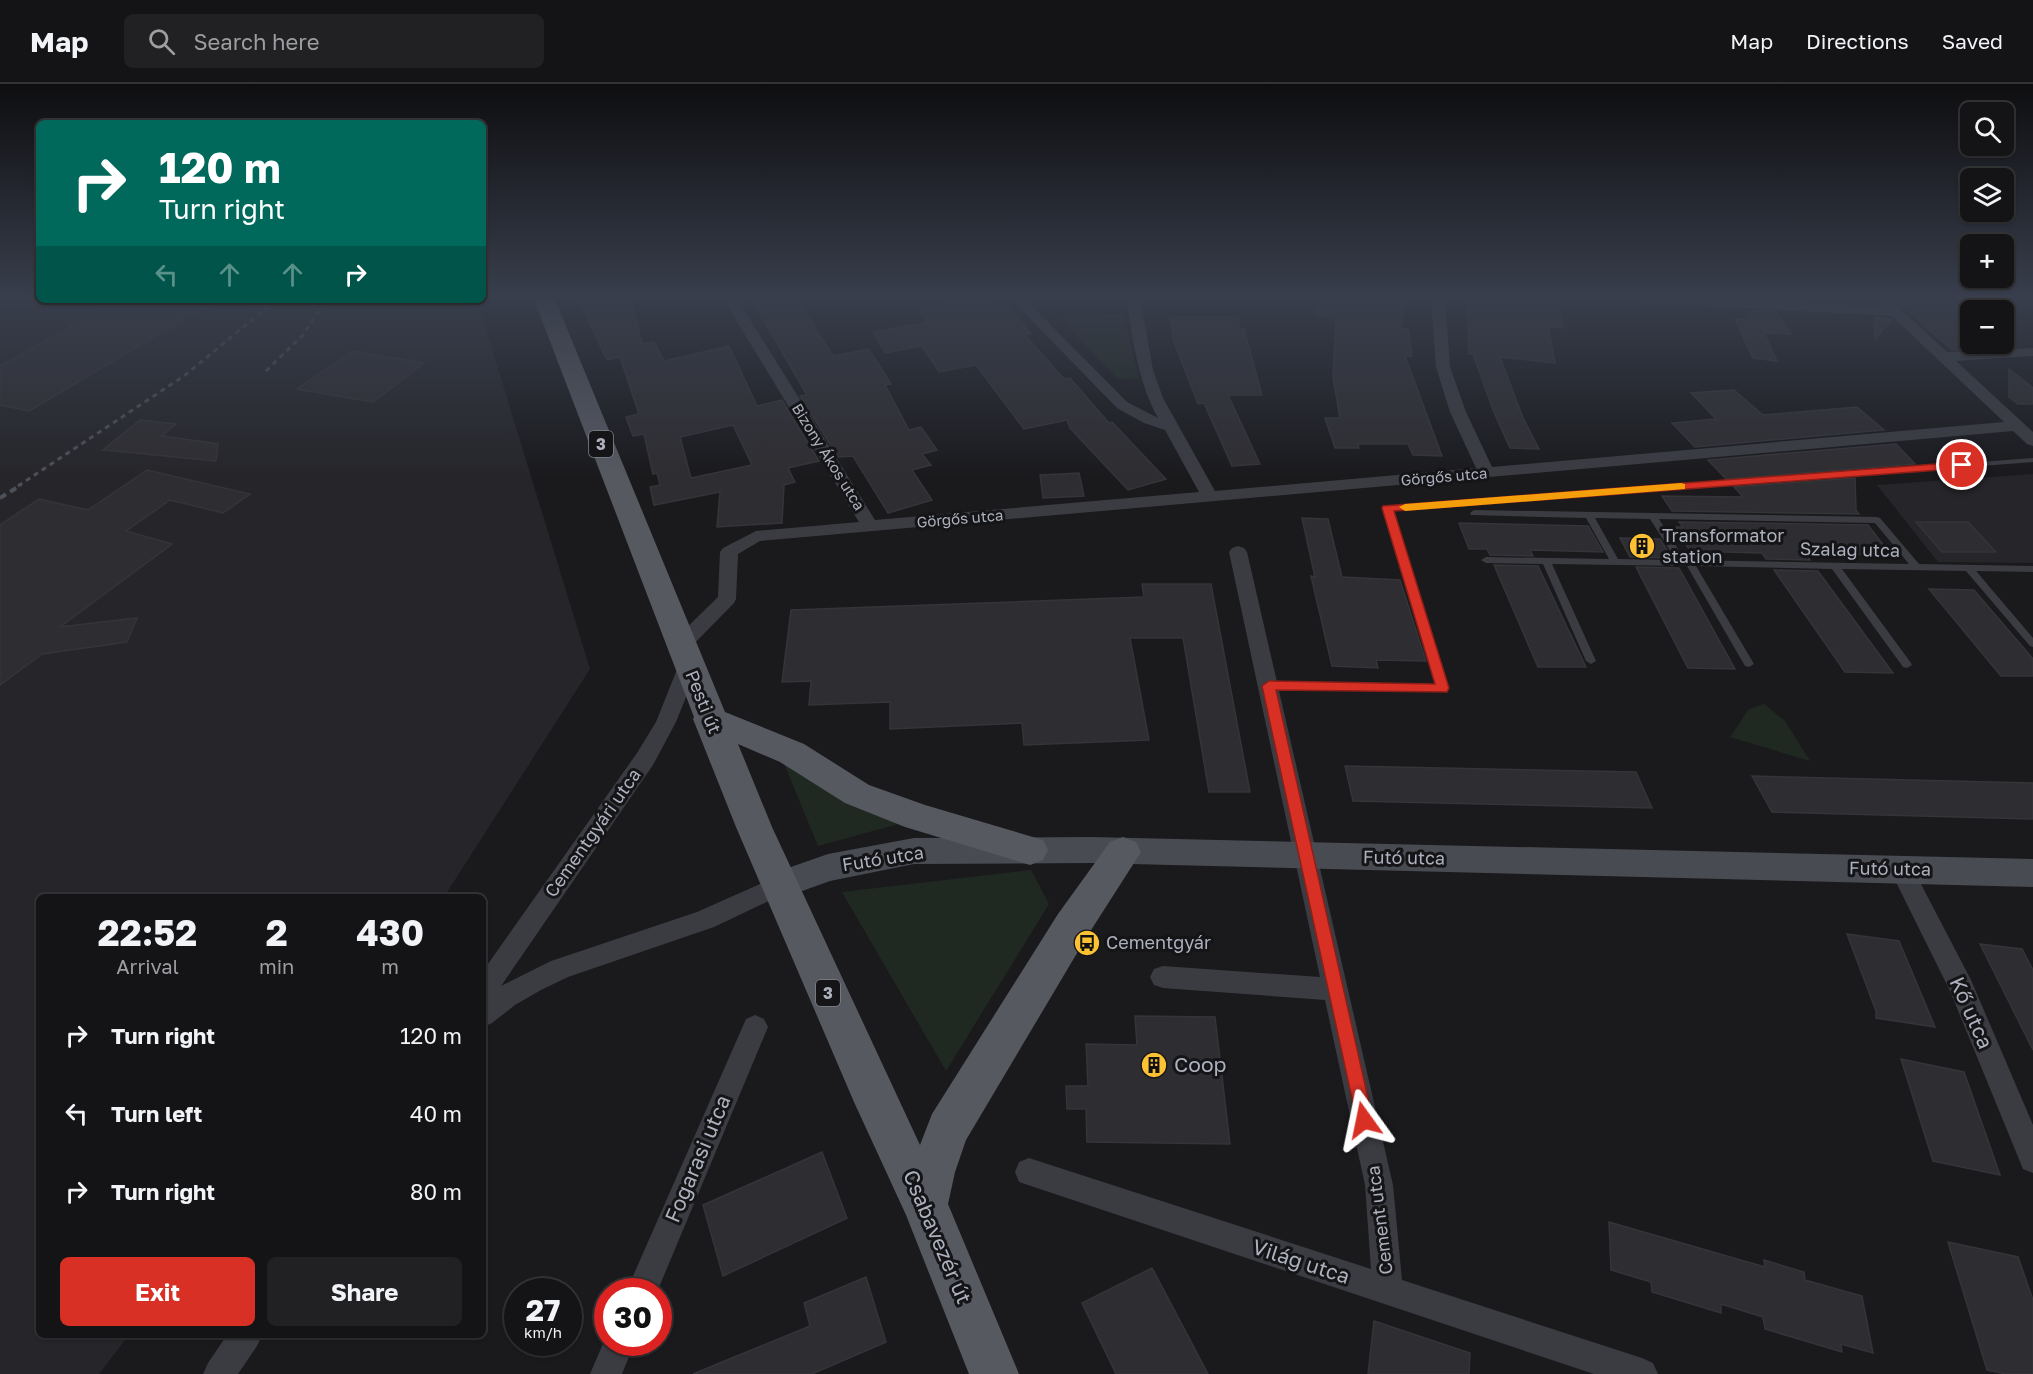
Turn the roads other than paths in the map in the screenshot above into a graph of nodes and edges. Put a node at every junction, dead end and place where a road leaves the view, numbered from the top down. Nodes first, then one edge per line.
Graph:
1 (567, 357) edge
2 (766, 357) edge
3 (1075, 357) edge
4 (1146, 357) edge
5 (1442, 357) edge
6 (1943, 357) edge
7 (2017, 426) junction
8 (1172, 428) junction
9 (2033, 441) edge
10 (2033, 460) edge
11 (1488, 473) junction
12 (1211, 498) junction
13 (1474, 513) dead end
14 (1589, 515) junction
15 (1653, 516) junction
16 (870, 526) junction
17 (1238, 552) dead end
18 (1486, 560) dead end
19 (1546, 560) junction
20 (1615, 562) junction
21 (1686, 563) junction
22 (1835, 566) junction
23 (1916, 567) junction
24 (1969, 568) junction
25 (2033, 569) edge
26 (2033, 644) edge
27 (684, 656) junction
28 (1591, 661) dead end
29 (1749, 664) dead end
30 (1907, 665) dead end
31 (1269, 686) junction
32 (709, 719) junction
33 (1030, 850) junction
34 (1122, 852) junction
35 (1307, 856) junction
36 (1902, 870) junction
37 (2033, 873) edge
38 (780, 885) junction
39 (1163, 977) dead end
40 (486, 988) edge
41 (1336, 989) junction
42 (486, 1012) edge
43 (755, 1027) dead end
44 (876, 1102) joint
45 (2033, 1159) edge
46 (1029, 1172) dead end
47 (925, 1204) junction
48 (647, 1278) edge
49 (1388, 1290) junction
50 (244, 1338) edge
51 (613, 1356) edge
52 (219, 1374) edge
53 (606, 1374) edge
54 (994, 1374) edge
55 (1642, 1374) edge

1 - 27 main road, Pesti út / 3
2 - 16 street, Bizony Ákos utca
3 - 8 street
4 - 8 street
5 - 11 street
6 - 7 street
7 - 9 street
7 - 11 street, Görgős utca
8 - 12 street
10 - 31 lane
11 - 12 street, Görgős utca
12 - 16 street, Görgős utca
13 - 14 lane
14 - 15 lane
14 - 20 lane
15 - 21 lane
15 - 23 lane
16 - 27 street, Görgős utca
17 - 31 street, Cement utca
18 - 19 lane, Szalag utca
19 - 20 lane, Szalag utca
19 - 28 lane
20 - 21 lane, Szalag utca
21 - 22 lane, Szalag utca
21 - 29 lane
22 - 23 lane, Szalag utca
22 - 30 lane
23 - 24 lane, Szalag utca
24 - 25 lane, Szalag utca
24 - 26 lane
27 - 32 main road, Pesti út / 3
27 - 40 street, Cementgyári utca
31 - 35 street, Cement utca
32 - 33 main road
32 - 38 main road, Pesti út / 3
33 - 34 main road, Futó utca
33 - 38 main road, Futó utca
34 - 35 main road, Futó utca
34 - 47 main road
35 - 36 main road, Futó utca
35 - 41 street, Cement utca
36 - 37 main road, Futó utca
36 - 45 street, Kő utca
38 - 42 street
38 - 44 main road, Pesti út / 3
39 - 41 street
41 - 49 street, Cement utca
43 - 48 street, Fogarasi utca
44 - 47 main road, Csabavezér út / 3
46 - 49 street, Világ utca
47 - 54 main road, Csabavezér út / 3
49 - 55 street, Világ utca
50 - 52 street
51 - 53 street

